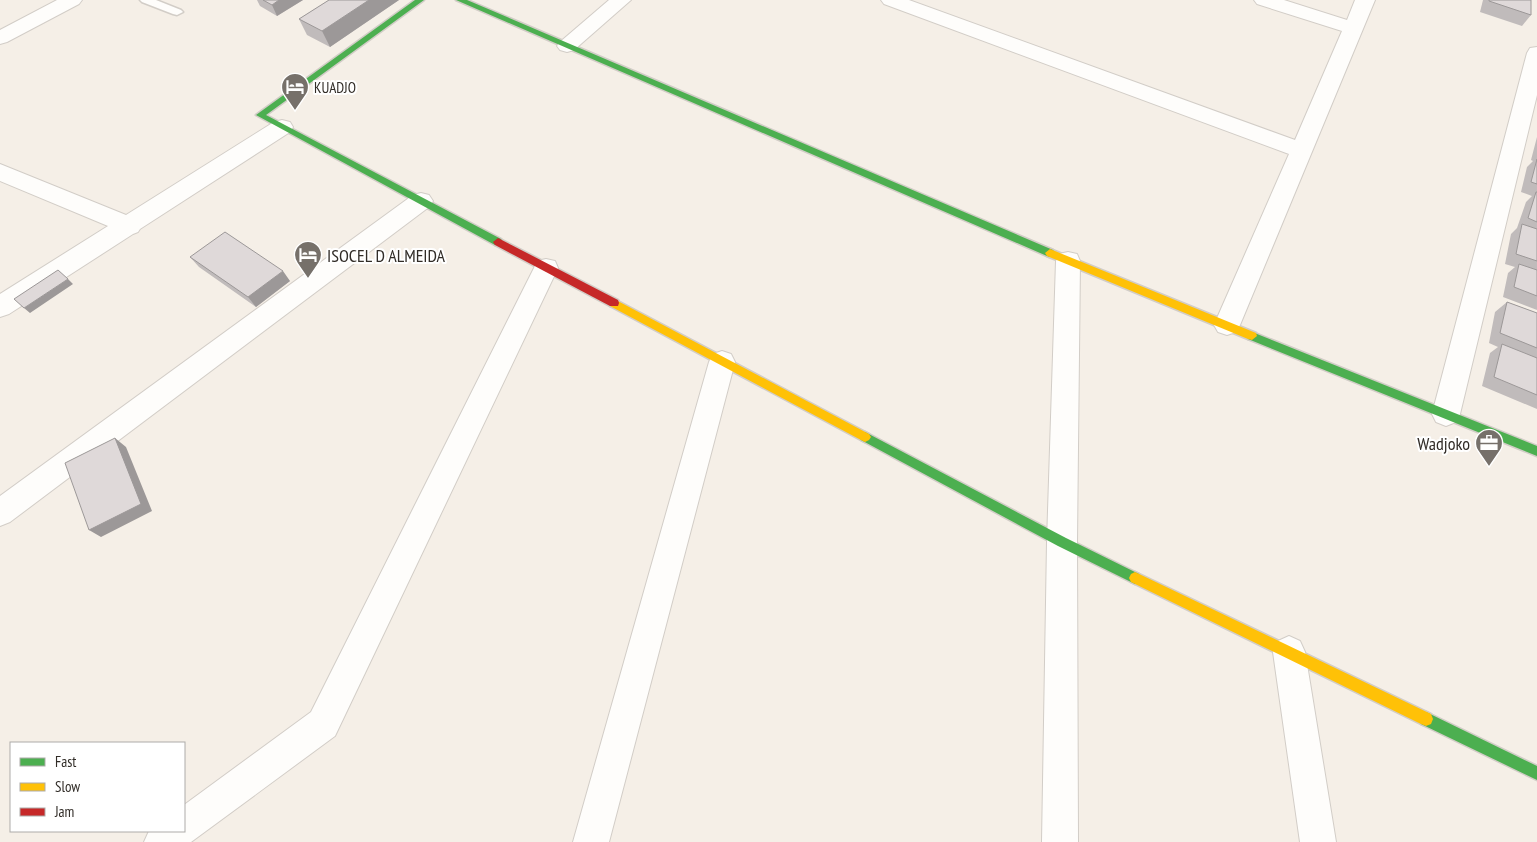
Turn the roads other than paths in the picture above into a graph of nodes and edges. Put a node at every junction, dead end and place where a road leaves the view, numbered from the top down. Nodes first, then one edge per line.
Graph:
1 (72, 0) edge
2 (146, 0) edge
3 (420, 0) edge
4 (460, 0) edge
5 (621, 0) edge
6 (891, 0) edge
7 (1264, 0) edge
8 (1365, 0) edge
9 (177, 12) dead end
10 (1353, 28) junction
11 (0, 38) edge
12 (567, 46) junction
13 (1537, 53) edge
14 (282, 127) junction
15 (1301, 150) junction
16 (0, 172) edge
17 (421, 201) junction
18 (130, 226) junction
19 (1068, 261) junction
20 (546, 268) junction
21 (0, 307) edge
22 (1227, 325) junction
23 (722, 362) junction
24 (1446, 414) junction
25 (1537, 451) edge
26 (0, 513) edge
27 (1062, 542) junction
28 (1289, 652) junction
29 (1537, 773) edge
30 (185, 825) edge
31 (177, 832) edge
32 (162, 842) edge
33 (591, 842) edge
34 (1060, 842) edge
35 (1318, 842) edge

1 - 11 street
2 - 9 lane
3 - 14 street
4 - 12 street
5 - 12 street
6 - 15 street
7 - 10 street
8 - 10 street
10 - 15 street
12 - 19 street
13 - 24 street
14 - 17 street
14 - 18 street
15 - 22 street
16 - 18 street
17 - 20 street
17 - 26 street
18 - 21 street
19 - 22 street
19 - 27 street
20 - 23 street
20 - 30 street
22 - 24 street
23 - 27 street
23 - 33 street
24 - 25 street
27 - 28 street
27 - 34 street
28 - 29 street
28 - 35 street
31 - 32 street

